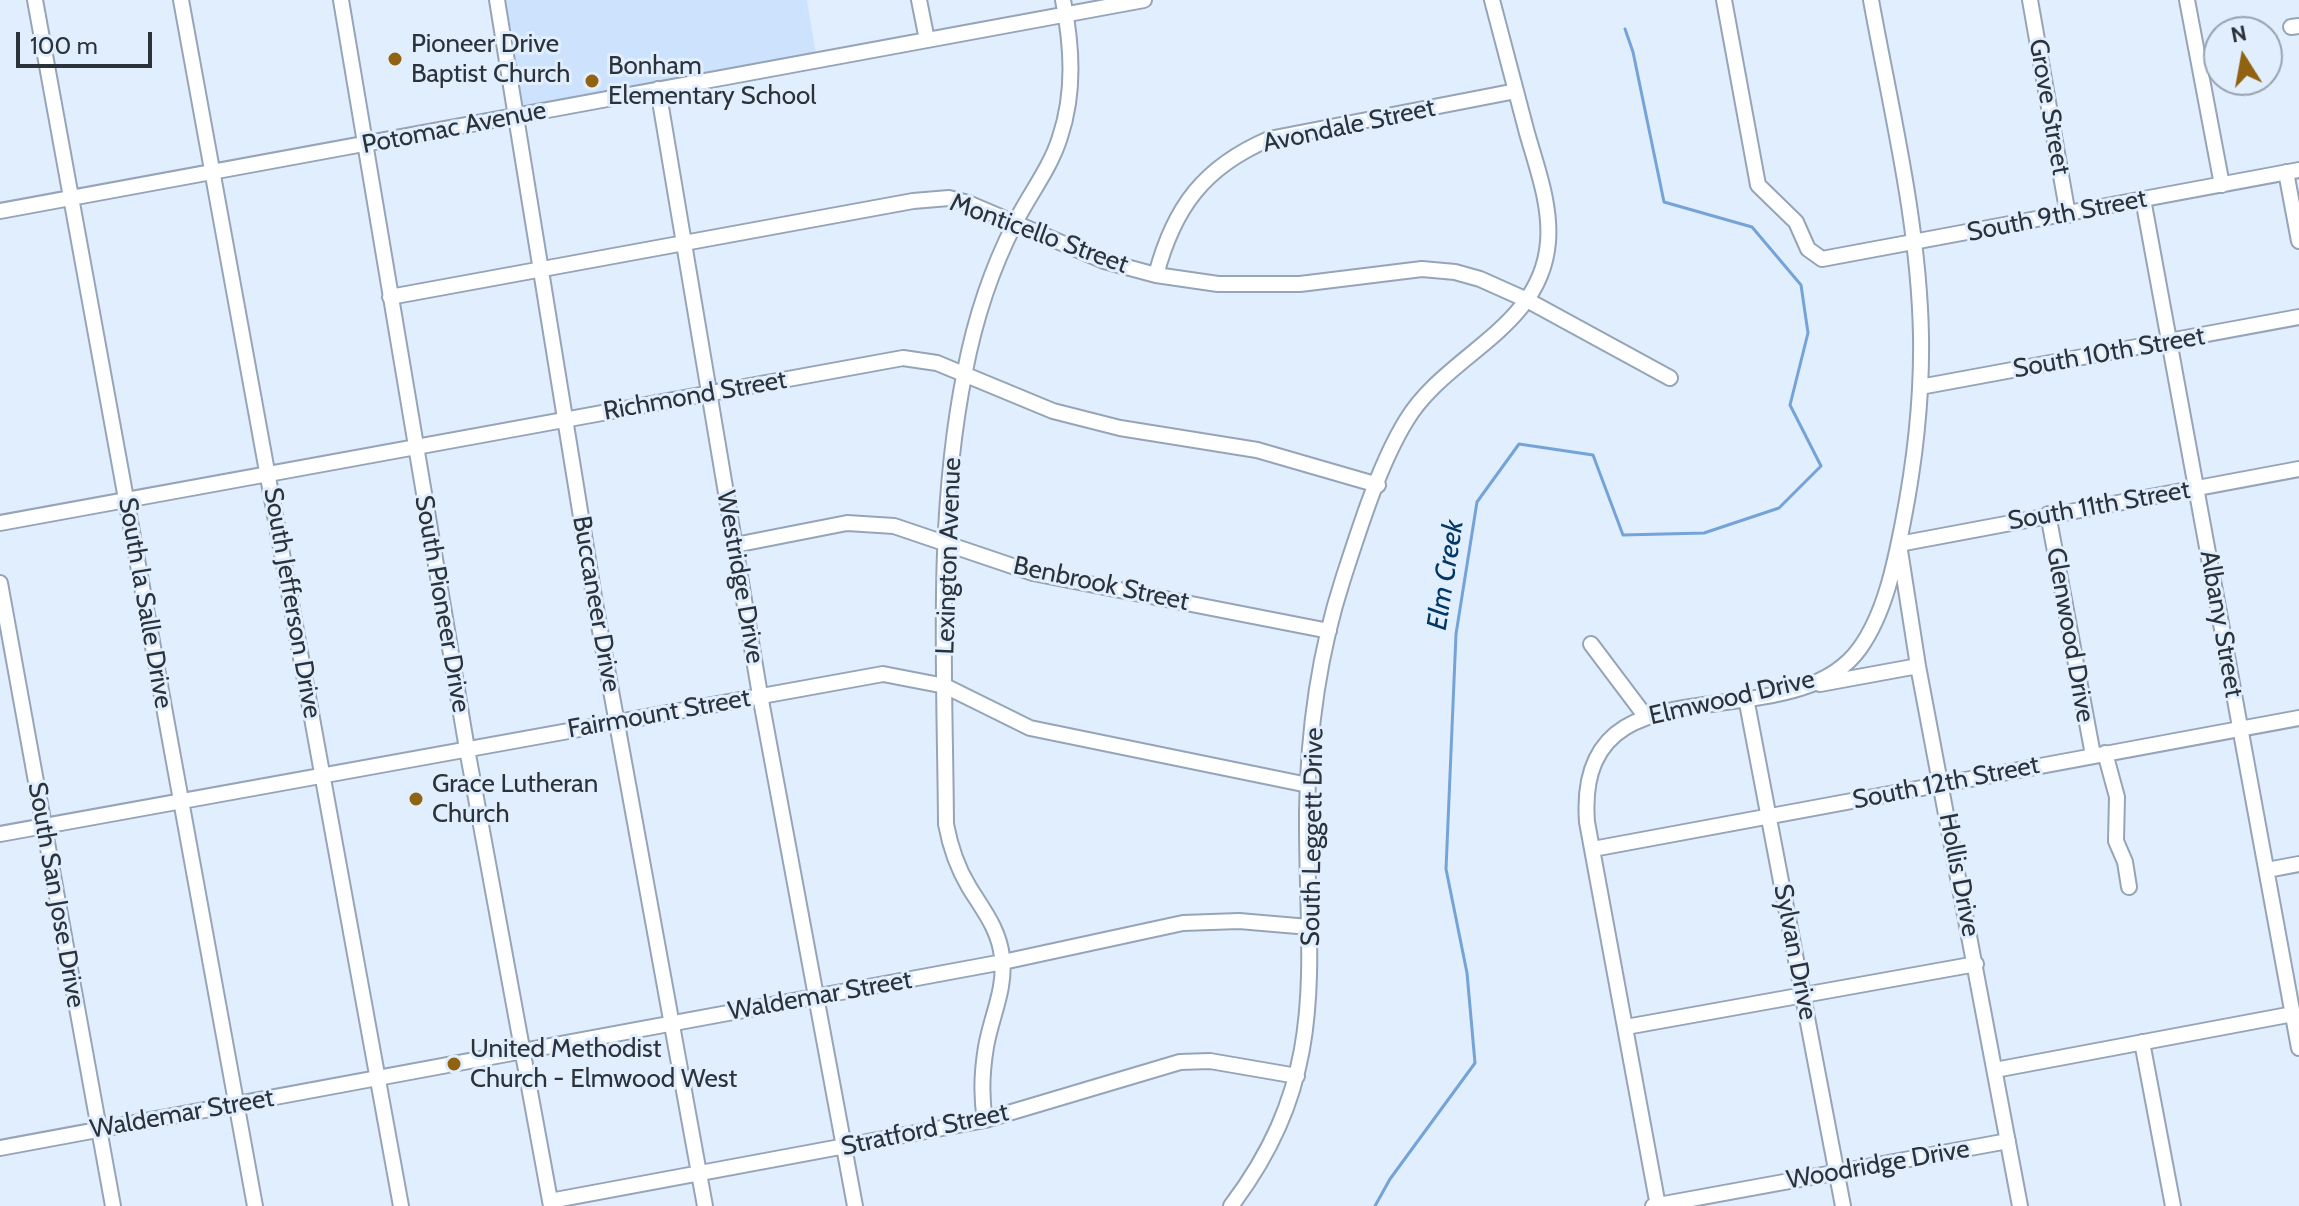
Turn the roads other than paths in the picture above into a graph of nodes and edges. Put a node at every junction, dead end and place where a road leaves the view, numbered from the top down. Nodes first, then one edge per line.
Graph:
1 (35, 0) edge
2 (181, 0) edge
3 (341, 0) edge
4 (497, 0) edge
5 (919, 0) edge
6 (1144, 0) edge
7 (1492, 0) edge
8 (1724, 0) edge
9 (1871, 0) edge
10 (2030, 0) edge
11 (2187, 0) edge
12 (1064, 7) edge
13 (927, 40) junction
14 (658, 89) junction
15 (1516, 91) junction
16 (516, 117) junction
17 (365, 145) junction
18 (213, 171) junction
19 (2293, 171) edge
20 (2222, 185) junction
21 (71, 198) junction
22 (2143, 199) junction
23 (0, 211) edge
24 (2068, 215) junction
25 (1014, 224) junction
26 (2299, 241) edge
27 (1914, 243) junction
28 (685, 244) junction
29 (540, 270) junction
30 (1156, 275) junction
31 (390, 297) junction
32 (1527, 300) junction
33 (2299, 317) edge
34 (2170, 342) junction
35 (964, 374) junction
36 (1670, 378) dead end
37 (1920, 387) junction
38 (710, 394) junction
39 (565, 420) junction
40 (415, 449) junction
41 (2299, 469) edge
42 (269, 474) junction
43 (1378, 485) junction
44 (2197, 489) junction
45 (126, 500) junction
46 (2048, 514) junction
47 (0, 523) edge
48 (946, 543) junction
49 (1899, 544) junction
50 (735, 545) junction
51 (0, 583) edge
52 (1329, 631) junction
53 (1591, 644) dead end
54 (1918, 666) junction
55 (945, 686) junction
56 (1801, 687) junction
57 (760, 695) junction
58 (1746, 698) junction
59 (1646, 717) junction
60 (2299, 718) edge
61 (617, 721) junction
62 (2241, 729) junction
63 (467, 749) junction
64 (2099, 754) junction
65 (323, 775) junction
66 (1942, 784) junction
67 (1308, 785) junction
68 (181, 802) junction
69 (1769, 816) junction
70 (44, 826) junction
71 (0, 834) edge
72 (1593, 849) junction
73 (2299, 864) edge
74 (2267, 870) junction
75 (2129, 887) dead end
76 (1309, 927) junction
77 (1003, 962) junction
78 (1976, 964) junction
79 (816, 996) junction
80 (1803, 996) junction
81 (2293, 1014) junction
82 (673, 1023) junction
83 (1626, 1027) junction
84 (2142, 1042) junction
85 (2299, 1048) edge
86 (522, 1050) junction
87 (1995, 1070) junction
88 (1297, 1076) junction
89 (378, 1077) junction
90 (237, 1105) junction
91 (985, 1120) junction
92 (99, 1128) junction
93 (2008, 1141) junction
94 (0, 1148) edge
95 (844, 1148) junction
96 (1837, 1172) junction
97 (699, 1174) junction
98 (550, 1204) edge
99 (113, 1206) edge
100 (255, 1206) edge
101 (401, 1206) edge
102 (705, 1206) edge
103 (855, 1206) edge
104 (1231, 1206) edge
105 (1657, 1206) edge
106 (1843, 1206) edge
107 (2020, 1206) edge
108 (2173, 1206) edge

1 - 21 street, South la Salle Drive
2 - 18 street, South Jefferson Drive
3 - 17 street, South Pioneer Drive
4 - 16 street, Buccaneer Drive
5 - 13 street
6 - 12 street, Potomac Avenue
7 - 15 street, South Leggett Drive
8 - 27 street, South 9th Street
9 - 27 street, Elmwood Drive
10 - 24 street, Grove Street
11 - 20 street
12 - 13 street, Potomac Avenue
12 - 25 street, Lexington Avenue
13 - 14 street, Potomac Avenue
14 - 16 street, Potomac Avenue
14 - 28 street, Westridge Drive
15 - 30 street, Avondale Street
15 - 32 street, South Leggett Drive
16 - 17 street, Potomac Avenue
16 - 29 street, Buccaneer Drive
17 - 18 street, Potomac Avenue
17 - 31 street, South Pioneer Drive
18 - 21 street, Potomac Avenue
18 - 42 street, South Jefferson Drive
19 - 20 street, South 9th Street
19 - 26 street
20 - 22 street, South 9th Street
21 - 23 street, Potomac Avenue
21 - 45 street, South la Salle Drive
22 - 24 street, South 9th Street
22 - 34 street, Albany Street
24 - 27 street, South 9th Street
25 - 28 street, Monticello Street
25 - 30 street, Monticello Street
25 - 35 street, Lexington Avenue
27 - 37 street, Elmwood Drive
28 - 29 street, Monticello Street
28 - 38 street, Westridge Drive
29 - 31 street, Monticello Street
29 - 39 street, Buccaneer Drive
30 - 32 street, Monticello Street
31 - 40 street, South Pioneer Drive
32 - 36 street, Monticello Street
32 - 43 street, South Leggett Drive
33 - 34 street, South 10th Street
34 - 37 street, South 10th Street
34 - 44 street, Albany Street
35 - 38 street, Richmond Street
35 - 43 street, Richmond Street
35 - 48 street, Lexington Avenue
37 - 49 street, Elmwood Drive
38 - 39 street, Richmond Street
38 - 50 street, Westridge Drive
39 - 40 street, Richmond Street
39 - 61 street, Buccaneer Drive
40 - 42 street, Richmond Street
40 - 63 street, South Pioneer Drive
41 - 44 street, South 11th Street
42 - 45 street, Richmond Street
42 - 65 street, South Jefferson Drive
43 - 52 street, South Leggett Drive
44 - 46 street, South 11th Street
44 - 62 street, Albany Street
45 - 47 street, Richmond Street
45 - 68 street, South la Salle Drive
46 - 49 street, South 11th Street
46 - 64 street, Glenwood Drive
48 - 50 street, Benbrook Street
48 - 52 street, Benbrook Street
48 - 55 street, Lexington Avenue
49 - 54 street, Hollis Drive
49 - 56 street, Elmwood Drive
50 - 57 street, Westridge Drive
51 - 70 street, South San Jose Drive
52 - 67 street, South Leggett Drive
53 - 59 street
54 - 56 street
54 - 66 street, Hollis Drive
55 - 57 street, Fairmount Street
55 - 67 street, Fairmount Street
55 - 77 street, Lexington Avenue
56 - 58 street, Elmwood Drive
57 - 61 street, Fairmount Street
57 - 79 street, Westridge Drive
58 - 59 street, Elmwood Drive
58 - 69 street, Sylvan Drive
59 - 72 street, Elmwood Drive
60 - 62 street, South 12th Street
61 - 63 street, Fairmount Street
61 - 82 street, Buccaneer Drive
62 - 64 street, South 12th Street
62 - 74 street, Albany Street
63 - 65 street, Fairmount Street
63 - 86 street, South Pioneer Drive
64 - 66 street, South 12th Street
64 - 75 street, Glenwood Drive
65 - 68 street, Fairmount Street
65 - 89 street, South Jefferson Drive
66 - 69 street, South 12th Street
66 - 78 street, Hollis Drive
67 - 76 street, South Leggett Drive
68 - 70 street, Fairmount Street
68 - 90 street, South la Salle Drive
69 - 72 street, South 12th Street
69 - 80 street, Sylvan Drive
70 - 71 street, Fairmount Street
70 - 92 street, South San Jose Drive
72 - 83 street, Elmwood Drive
73 - 74 street
74 - 81 street, Albany Street
76 - 77 street, Waldemar Street
76 - 88 street, South Leggett Drive
77 - 79 street, Waldemar Street
77 - 91 street, Lexington Avenue
78 - 80 street
78 - 87 street, Hollis Drive
79 - 82 street, Waldemar Street
79 - 95 street, Westridge Drive
80 - 83 street
80 - 96 street, Sylvan Drive
81 - 84 street
81 - 85 street, Albany Street
82 - 86 street, Waldemar Street
82 - 97 street, Buccaneer Drive
83 - 105 street, Elmwood Drive
84 - 87 street
84 - 108 street
86 - 89 street, Waldemar Street
86 - 98 street, South Pioneer Drive
87 - 93 street, Hollis Drive
88 - 91 street, Stratford Street
88 - 104 street, South Leggett Drive
89 - 90 street, Waldemar Street
89 - 101 street, South Jefferson Drive
90 - 92 street, Waldemar Street
90 - 100 street, South la Salle Drive
91 - 95 street, Stratford Street
92 - 94 street, Waldemar Street
92 - 99 street, South San Jose Drive
93 - 96 street, Woodridge Drive
93 - 107 street, Hollis Drive
95 - 97 street, Stratford Street
95 - 103 street, Westridge Drive
96 - 105 street, Woodridge Drive
96 - 106 street, Sylvan Drive
97 - 98 street, Stratford Street
97 - 102 street, Buccaneer Drive

